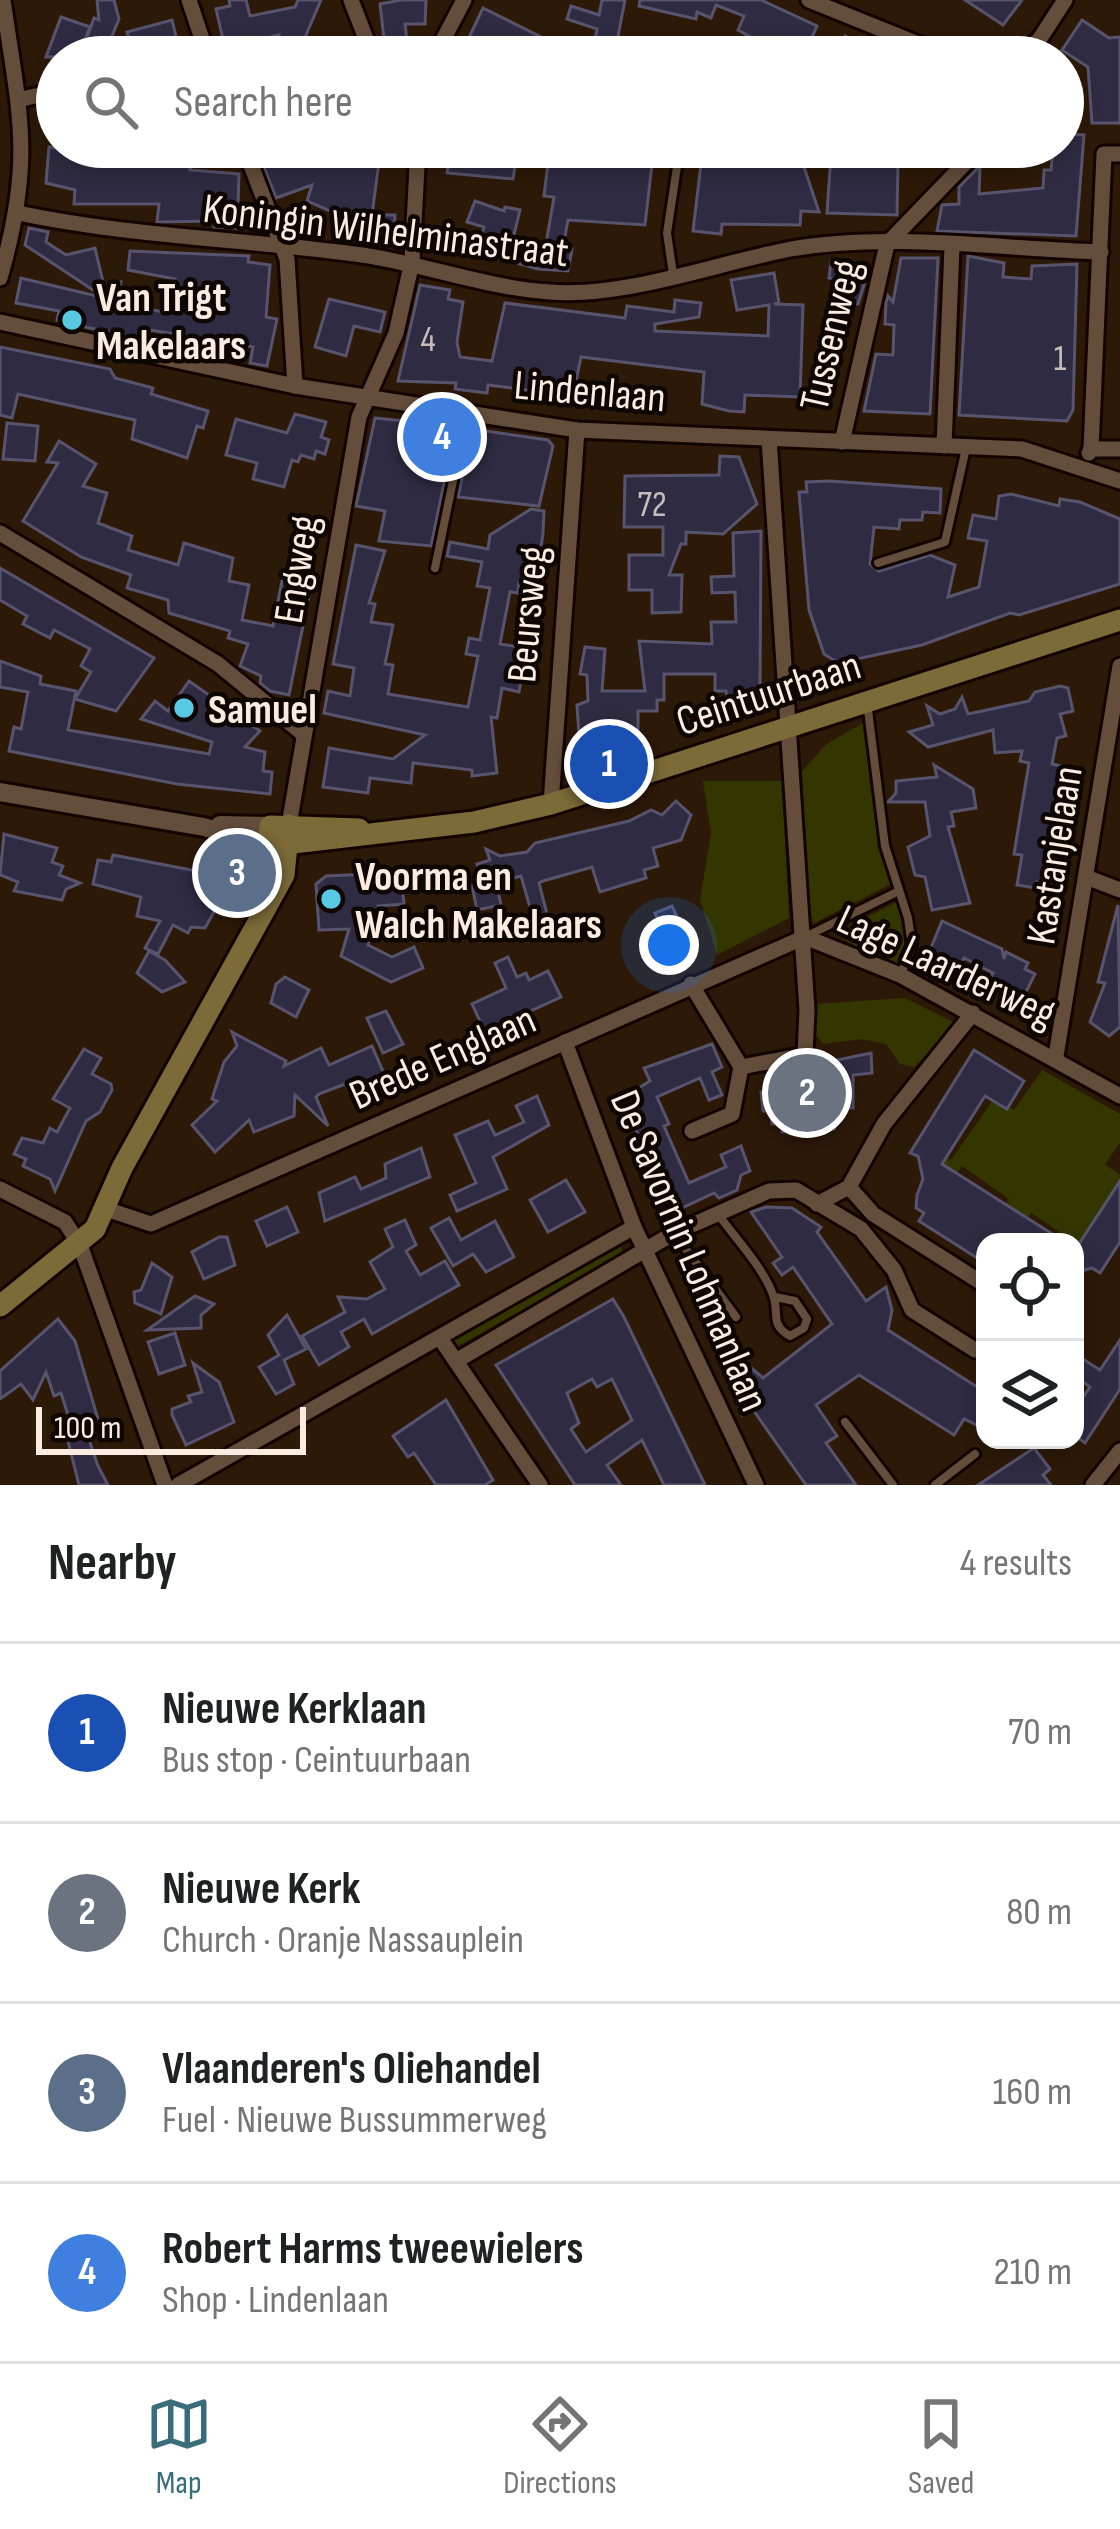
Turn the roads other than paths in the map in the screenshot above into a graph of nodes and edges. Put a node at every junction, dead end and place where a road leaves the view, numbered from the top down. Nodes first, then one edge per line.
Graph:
1 (3, 0) edge
2 (189, 0) edge
3 (351, 0) edge
4 (464, 0) edge
5 (808, 0) edge
6 (1065, 0) edge
7 (199, 36) edge
8 (365, 36) edge
9 (445, 36) edge
10 (898, 36) edge
11 (1042, 36) edge
12 (36, 96) edge
13 (22, 99) junction
14 (1120, 154) edge
15 (253, 168) edge
16 (417, 168) edge
17 (677, 168) edge
18 (960, 168) edge
19 (18, 213) junction
20 (913, 216) junction
21 (284, 244) junction
22 (886, 244) junction
23 (924, 245) junction
24 (952, 247) junction
25 (1101, 252) junction
26 (412, 262) junction
27 (674, 274) junction
28 (0, 278) edge
29 (0, 322) edge
30 (295, 386) junction
31 (368, 398) junction
32 (467, 413) junction
33 (577, 430) junction
34 (770, 439) junction
35 (842, 442) junction
36 (944, 446) junction
37 (966, 447) junction
38 (1091, 448) junction
39 (1120, 448) edge
40 (1085, 468) junction
41 (1120, 481) edge
42 (0, 533) edge
43 (878, 563) dead end
44 (435, 568) dead end
45 (1120, 620) edge
46 (1120, 666) edge
47 (869, 707) junction
48 (790, 726) junction
49 (302, 733) junction
50 (0, 791) edge
51 (550, 804) junction
52 (213, 828) junction
53 (279, 836) junction
54 (1086, 877) junction
55 (1120, 890) edge
56 (899, 891) junction
57 (256, 908) junction
58 (805, 937) junction
59 (900, 975) junction
60 (691, 984) junction
61 (973, 1013) junction
62 (565, 1042) junction
63 (1056, 1056) junction
64 (741, 1066) junction
65 (1120, 1096) edge
66 (692, 1131) dead end
67 (849, 1187) junction
68 (0, 1190) edge
69 (817, 1204) junction
70 (106, 1209) junction
71 (718, 1213) junction
72 (873, 1214) junction
73 (634, 1227) junction
74 (861, 1229) junction
75 (674, 1233) junction
76 (80, 1246) junction
77 (644, 1249) junction
78 (976, 1279) edge
79 (775, 1297) junction
80 (0, 1306) edge
81 (736, 1317) dead end
82 (440, 1338) junction
83 (976, 1350) edge
84 (456, 1361) junction
85 (844, 1421) dead end
86 (1120, 1451) edge
87 (975, 1454) dead end
88 (165, 1485) edge
89 (178, 1485) edge
90 (540, 1485) edge
91 (756, 1485) edge
92 (892, 1485) edge
93 (935, 1485) edge
94 (1093, 1485) edge

1 - 13 street
2 - 7 street
3 - 8 street
4 - 9 street
5 - 10 street
6 - 11 street
12 - 13 street
13 - 19 street
14 - 25 street
15 - 21 street
16 - 26 street, Engweg
17 - 27 lane
18 - 20 street
19 - 21 street, Koningin Wilhelminastraat
19 - 28 street
20 - 22 street
20 - 23 street
21 - 26 street, Koningin Wilhelminastraat
21 - 30 street
22 - 23 street, Koningin Wilhelminastraat
22 - 27 street, Koningin Wilhelminastraat
22 - 35 street, Tussenweg
23 - 24 street, Koningin Wilhelminastraat
24 - 25 street, Koningin Wilhelminastraat
24 - 36 street
25 - 38 street
26 - 27 street, Koningin Wilhelminastraat
26 - 31 street, Engweg
29 - 30 street, Lindenlaan
30 - 31 street, Lindenlaan
31 - 32 street, Lindenlaan
31 - 49 street, Engweg
32 - 33 street, Lindenlaan
32 - 44 lane
33 - 34 street, Lindenlaan
33 - 51 street, Beursweg
34 - 35 street, Lindenlaan
34 - 48 street
35 - 36 street, Lindenlaan
36 - 37 street, Lindenlaan
37 - 40 street, Lindenlaan
37 - 43 lane
38 - 39 street
38 - 40 street
40 - 41 street, Lindenlaan
42 - 49 street
45 - 47 main road, Ceintuurbaan
46 - 54 street, Kastanjelaan
47 - 48 main road, Ceintuurbaan
47 - 56 lane
48 - 51 main road, Ceintuurbaan
48 - 58 street
49 - 53 street, Engweg
50 - 52 street, Ceintuurbaan
51 - 53 main road, Ceintuurbaan
52 - 53 street, Ceintuurbaan
52 - 57 lane
53 - 57 main road
54 - 55 street
54 - 63 street, Kastanjelaan
56 - 58 lane
56 - 59 lane
57 - 70 main road
58 - 59 street, Lage Laarderweg
58 - 60 street, Brede Englaan
58 - 64 street
59 - 61 street, Lage Laarderweg
60 - 62 street, Brede Englaan
60 - 64 street
61 - 63 street, Lage Laarderweg
61 - 67 street
62 - 70 street, Brede Englaan
62 - 73 street, De Savornin Lohmanlaan
63 - 65 street, Lage Laarderweg
64 - 66 street
67 - 69 street
67 - 72 street
68 - 76 street
69 - 71 street
69 - 74 street
70 - 76 main road
71 - 75 street
71 - 79 lane
72 - 74 street
72 - 78 street
73 - 77 street, De Savornin Lohmanlaan
73 - 82 street
74 - 83 street
75 - 77 street
75 - 81 lane
76 - 80 main road
76 - 88 street
77 - 84 street
77 - 91 street, De Savornin Lohmanlaan
79 - 79 lane
82 - 84 street
82 - 89 street
84 - 90 street
85 - 92 lane
86 - 94 street
87 - 93 lane

